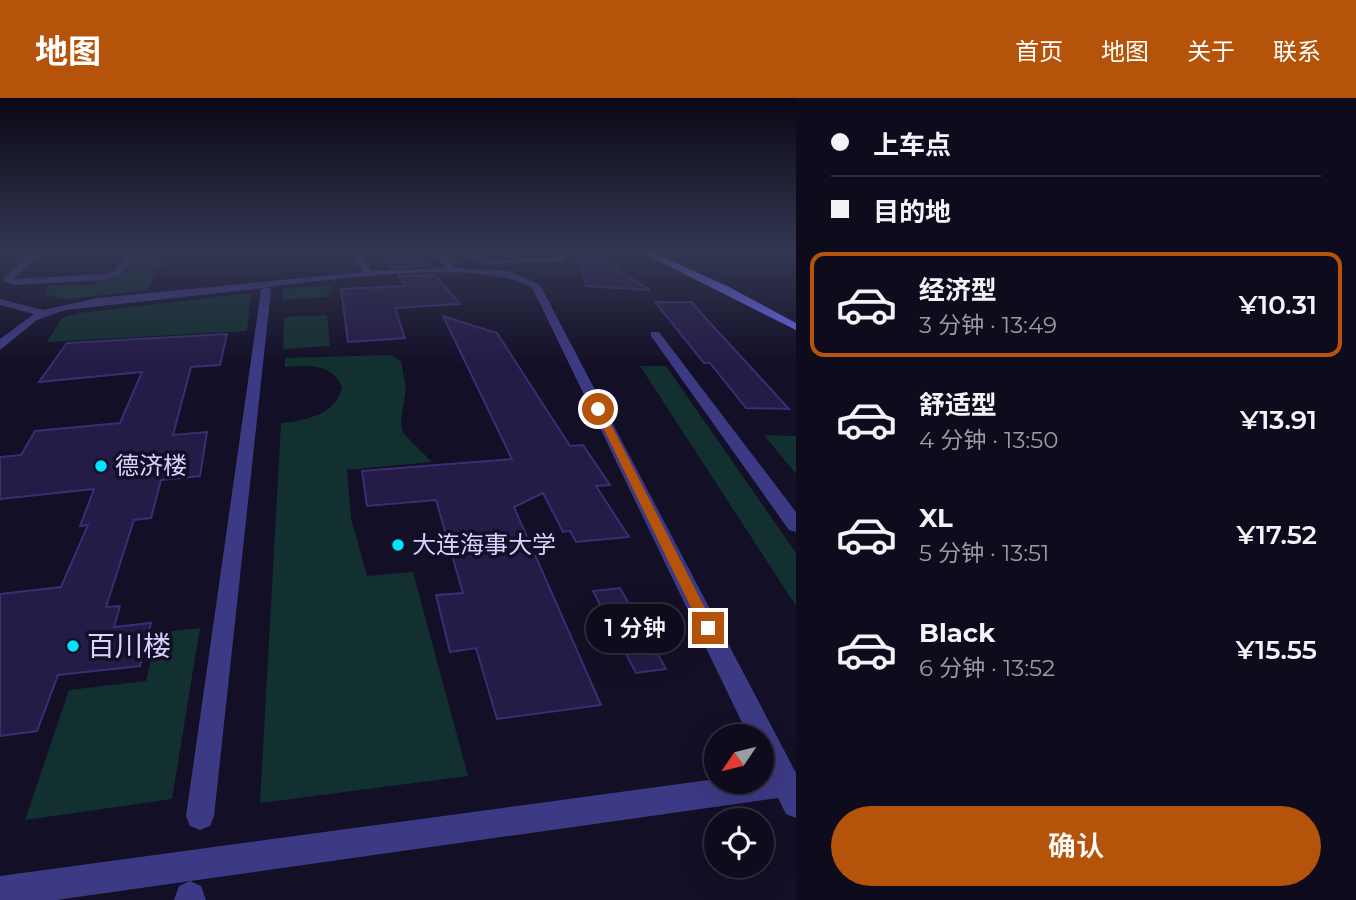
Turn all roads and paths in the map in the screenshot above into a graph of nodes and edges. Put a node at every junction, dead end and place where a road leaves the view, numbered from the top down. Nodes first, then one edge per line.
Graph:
1 (229, 289) edge
2 (538, 289) edge
3 (726, 289) edge
4 (738, 289) edge
5 (266, 290) dead end
6 (0, 302) edge
7 (44, 313) junction
8 (796, 317) edge
9 (796, 327) edge
10 (655, 334) dead end
11 (0, 346) edge
12 (796, 524) edge
13 (791, 794) edge
14 (200, 816) dead end
15 (0, 892) edge

1 - 7 street
2 - 13 street
3 - 9 main road
4 - 8 main road
5 - 14 street
6 - 7 street
7 - 11 street
10 - 12 street
13 - 15 street

